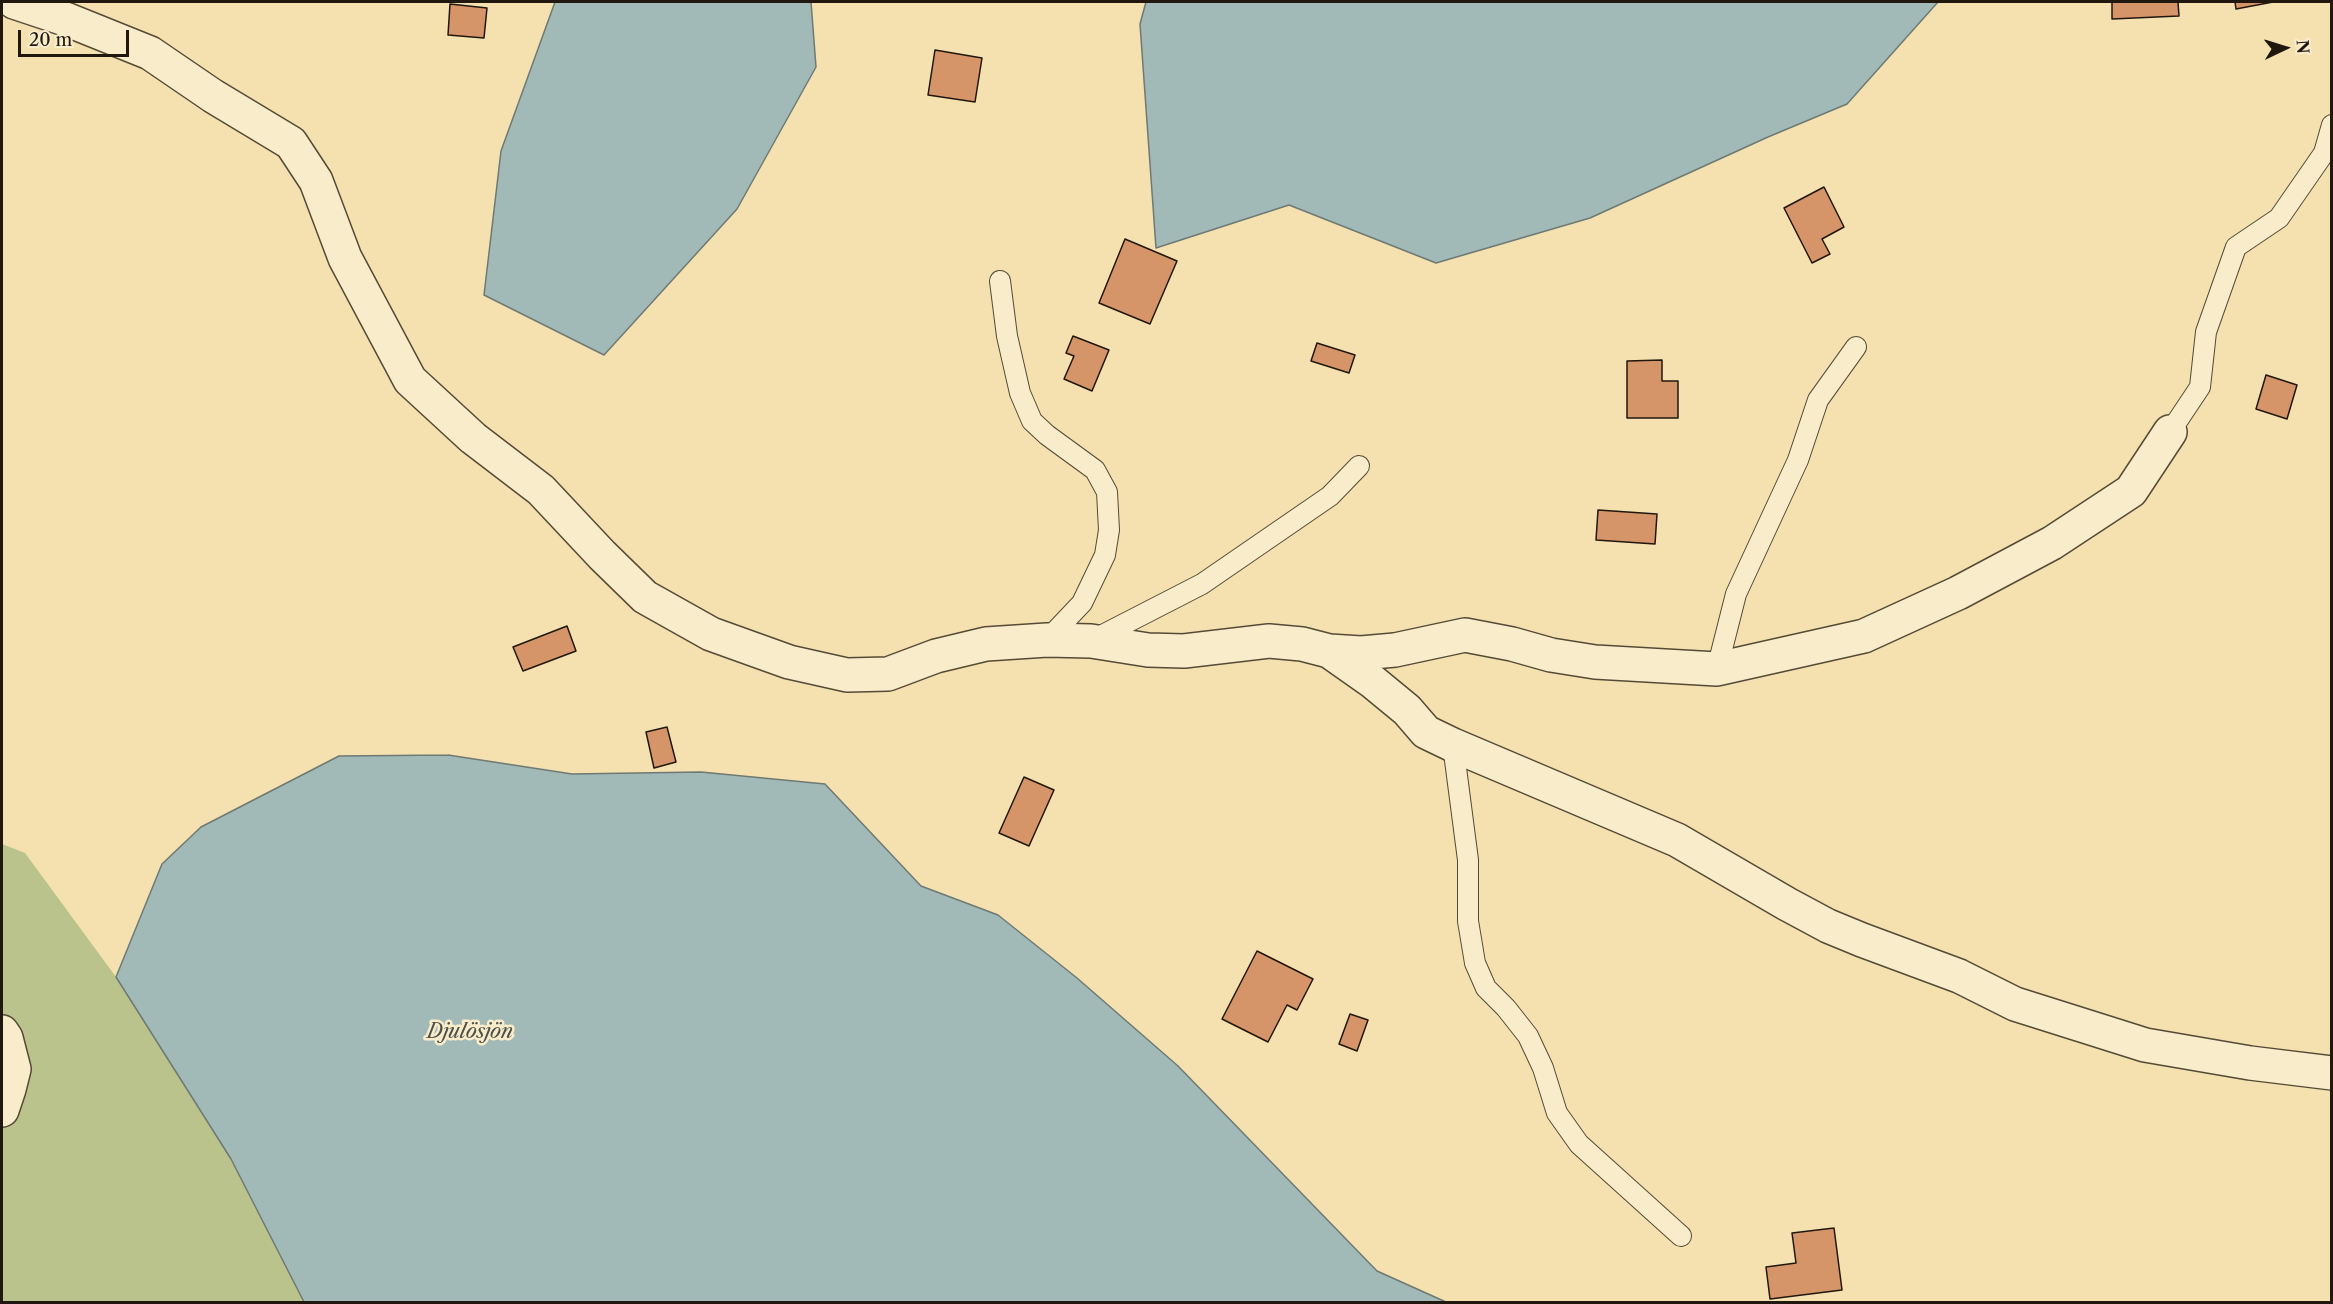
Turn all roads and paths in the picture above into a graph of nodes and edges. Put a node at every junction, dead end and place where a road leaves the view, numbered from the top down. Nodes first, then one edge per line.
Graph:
1 (14, 2) edge
2 (2331, 125) edge
3 (1000, 281) dead end
4 (1856, 347) dead end
5 (2170, 432) joint
6 (1359, 466) dead end
7 (1047, 640) junction
8 (1091, 641) junction
9 (1329, 651) junction
10 (1717, 669) junction
11 (1453, 745) junction
12 (2, 1032) edge
13 (2331, 1073) edge
14 (2, 1110) edge
15 (1681, 1236) dead end

1 - 7 street
2 - 5 lane
3 - 7 lane
4 - 10 lane
5 - 10 street
6 - 8 lane
7 - 8 street
8 - 9 street
9 - 10 street
9 - 11 street
11 - 13 street
11 - 15 lane
12 - 14 street

